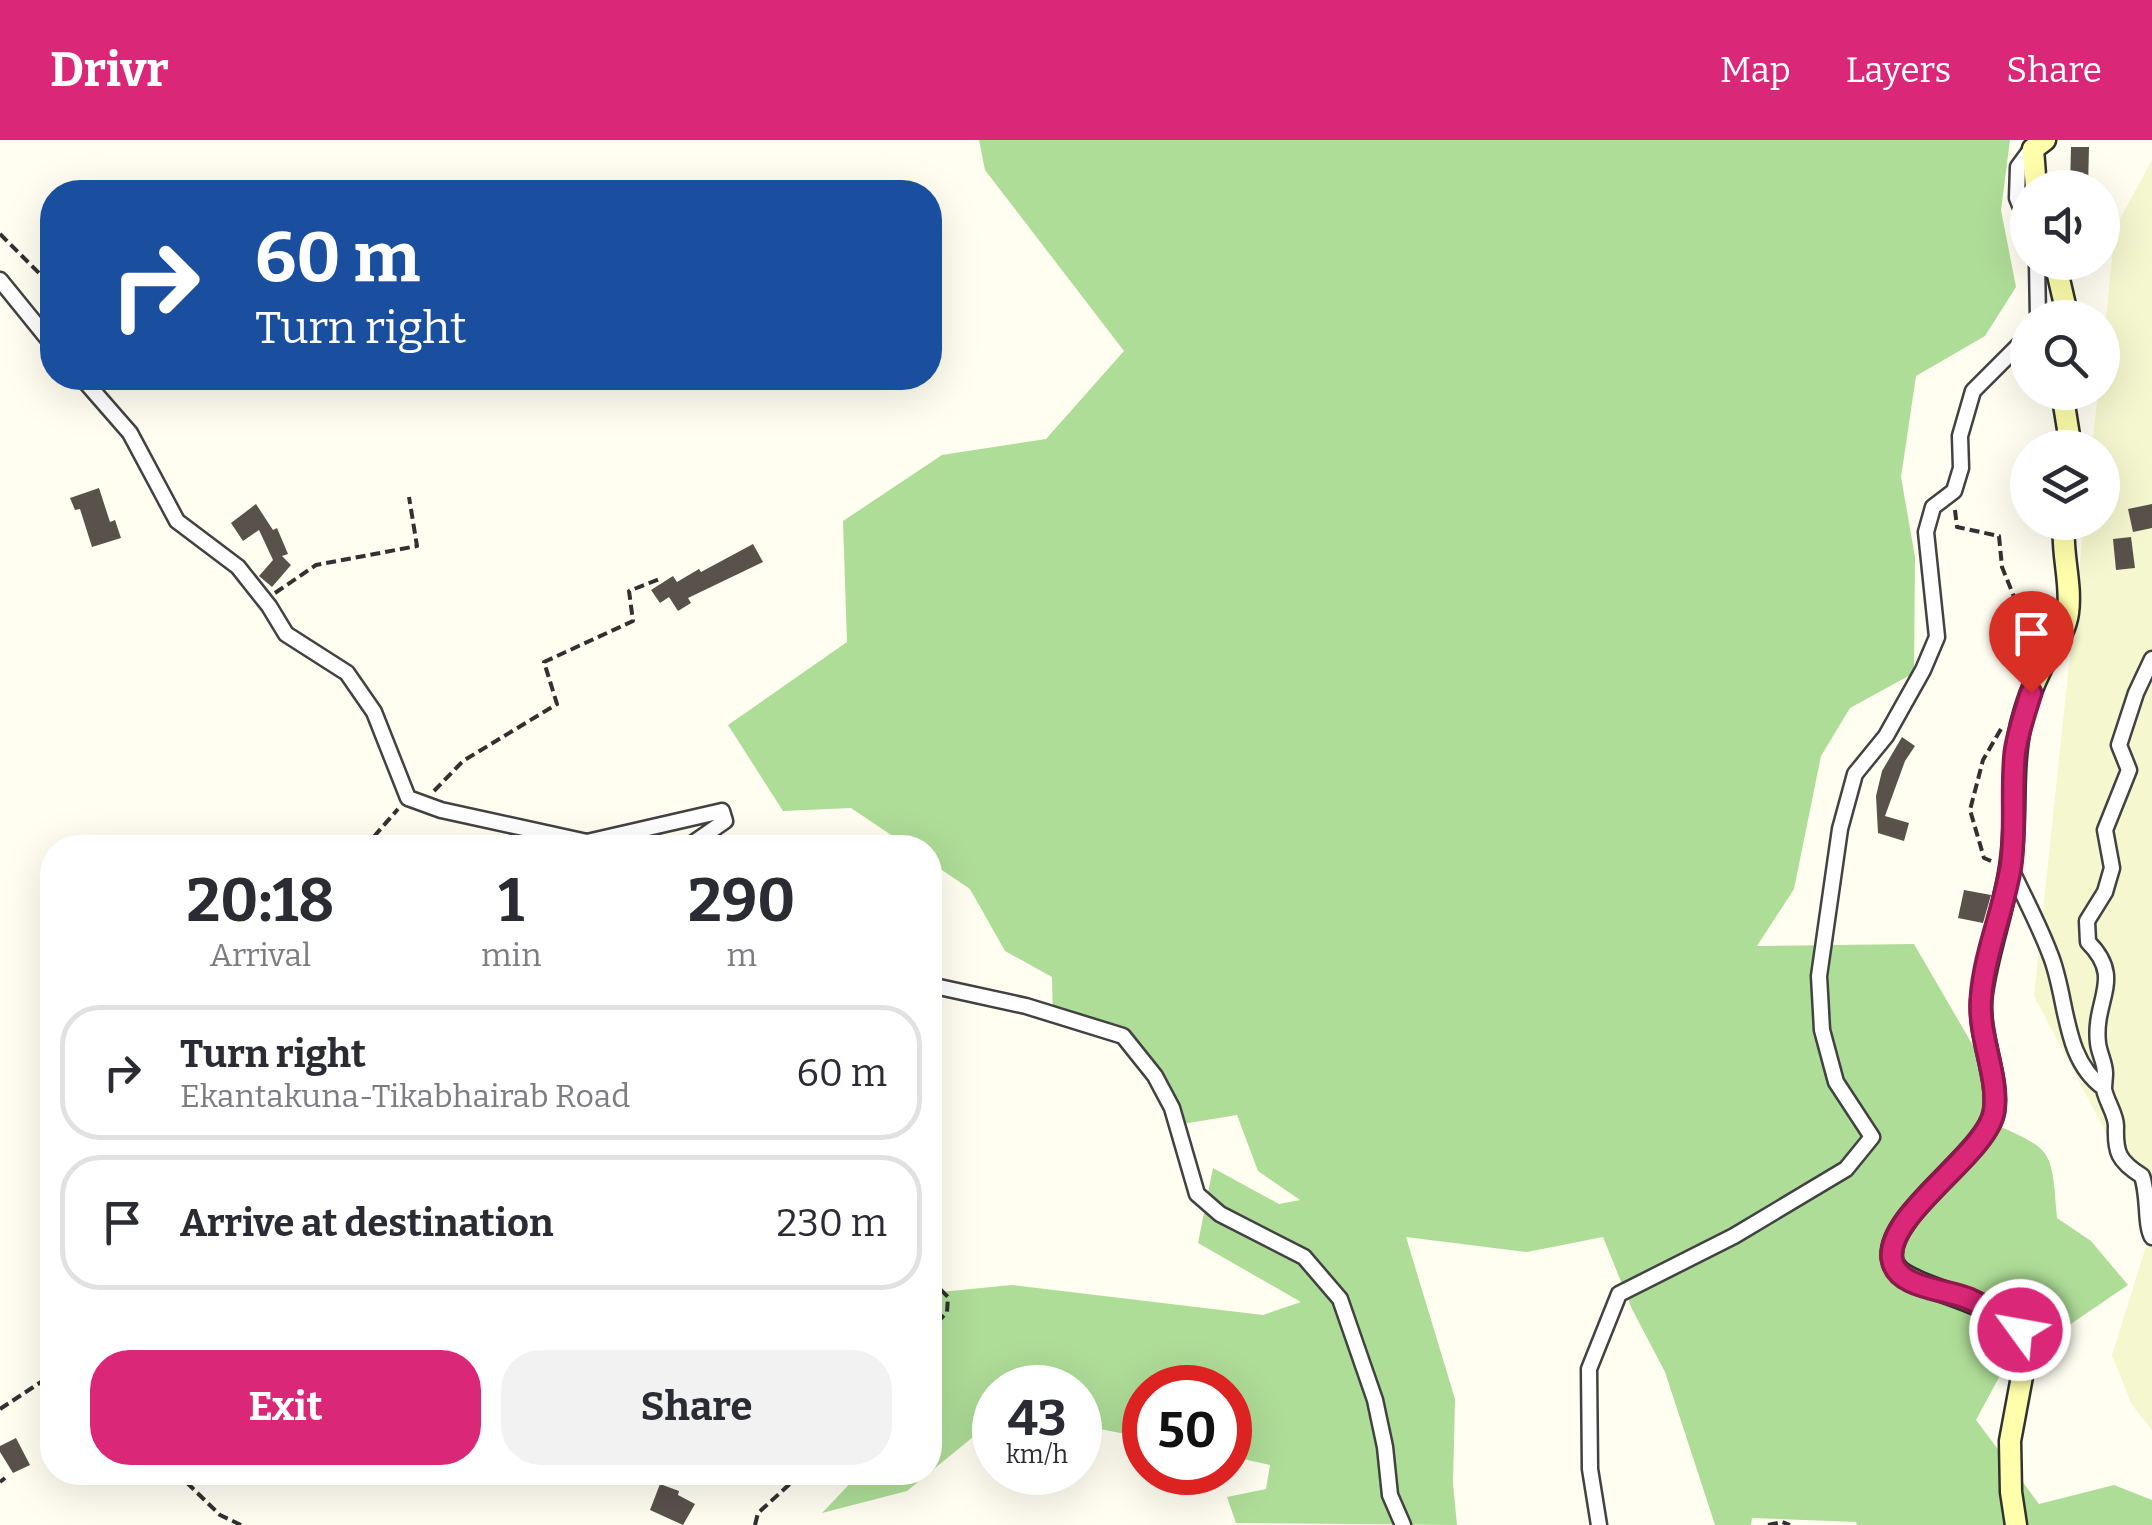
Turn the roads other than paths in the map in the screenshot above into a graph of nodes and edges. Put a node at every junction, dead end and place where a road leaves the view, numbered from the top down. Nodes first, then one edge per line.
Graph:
1 (2036, 143) edge
2 (2018, 170) edge
3 (2036, 170) edge
4 (0, 280) edge
5 (40, 329) edge
6 (2010, 354) edge
7 (92, 390) edge
8 (2062, 540) edge
9 (2152, 658) edge
10 (555, 835) edge
11 (617, 835) edge
12 (704, 835) edge
13 (2011, 859) junction
14 (942, 988) edge
15 (2104, 1088) junction
16 (2152, 1237) edge
17 (1404, 1525) edge
18 (1599, 1525) edge
19 (2016, 1525) edge

1 - 2 street
1 - 3 main road
4 - 5 street
6 - 18 street
7 - 10 street
8 - 13 main road
9 - 15 street
11 - 12 street
13 - 15 street
13 - 19 main road
14 - 17 street
15 - 16 street

